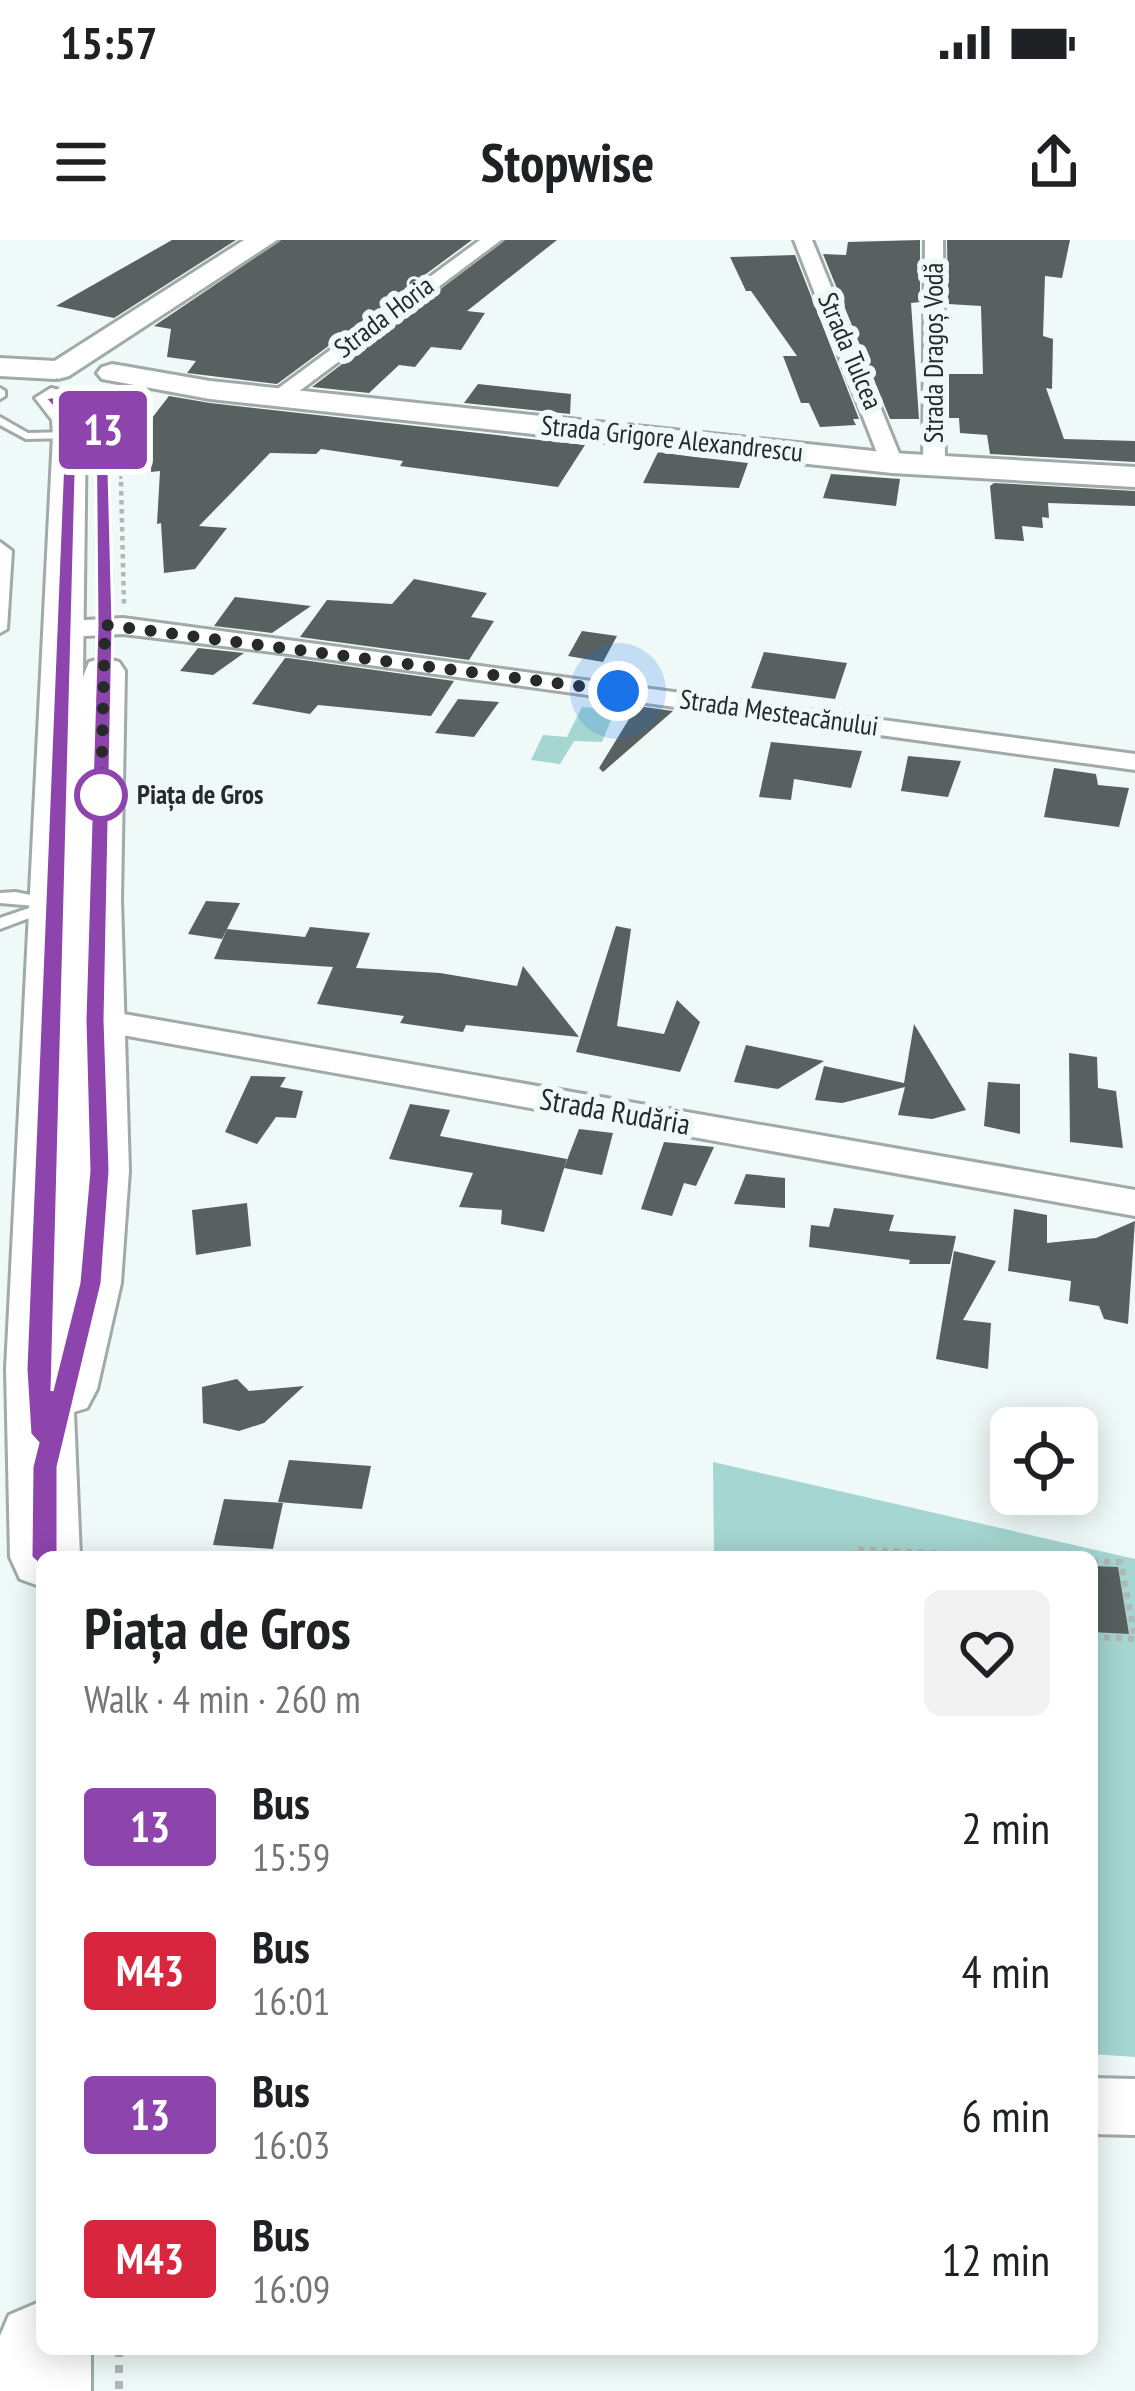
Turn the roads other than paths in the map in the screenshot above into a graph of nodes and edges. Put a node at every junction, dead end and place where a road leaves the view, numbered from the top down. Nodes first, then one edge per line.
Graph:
1 (263, 240) edge
2 (492, 240) edge
3 (803, 240) edge
4 (934, 240) edge
5 (0, 367) edge
6 (0, 376) edge
7 (113, 376) junction
8 (54, 391) junction
9 (278, 398) junction
10 (0, 420) edge
11 (892, 463) junction
12 (934, 467) junction
13 (1135, 477) edge
14 (0, 546) edge
15 (100, 622) junction
16 (0, 629) edge
17 (1135, 762) edge
18 (37, 907) edge
19 (95, 1020) junction
20 (1135, 1203) edge
21 (45, 1467) junction
22 (44, 1551) edge
23 (1098, 2106) edge
24 (1135, 2107) edge
25 (43, 2355) edge
26 (42, 2391) edge

1 - 7 main road
2 - 9 street, Strada Horia
3 - 11 street, Strada Tulcea
4 - 12 street, Strada Dragoș Vodă
5 - 8 street
6 - 8 street
7 - 8 main road
7 - 8 main road
7 - 9 street, Strada Grigore Alexandrescu
7 - 15 main road
8 - 10 lane
8 - 15 main road
9 - 11 street, Strada Grigore Alexandrescu
11 - 12 street, Strada Grigore Alexandrescu
12 - 13 street, Strada Grigore Alexandrescu
14 - 16 lane
15 - 17 street, Strada Mesteacănului
15 - 18 main road
18 - 19 main road
18 - 21 main road
19 - 20 street, Strada Rudăria
19 - 21 main road
21 - 22 main road
23 - 24 street
25 - 26 main road

